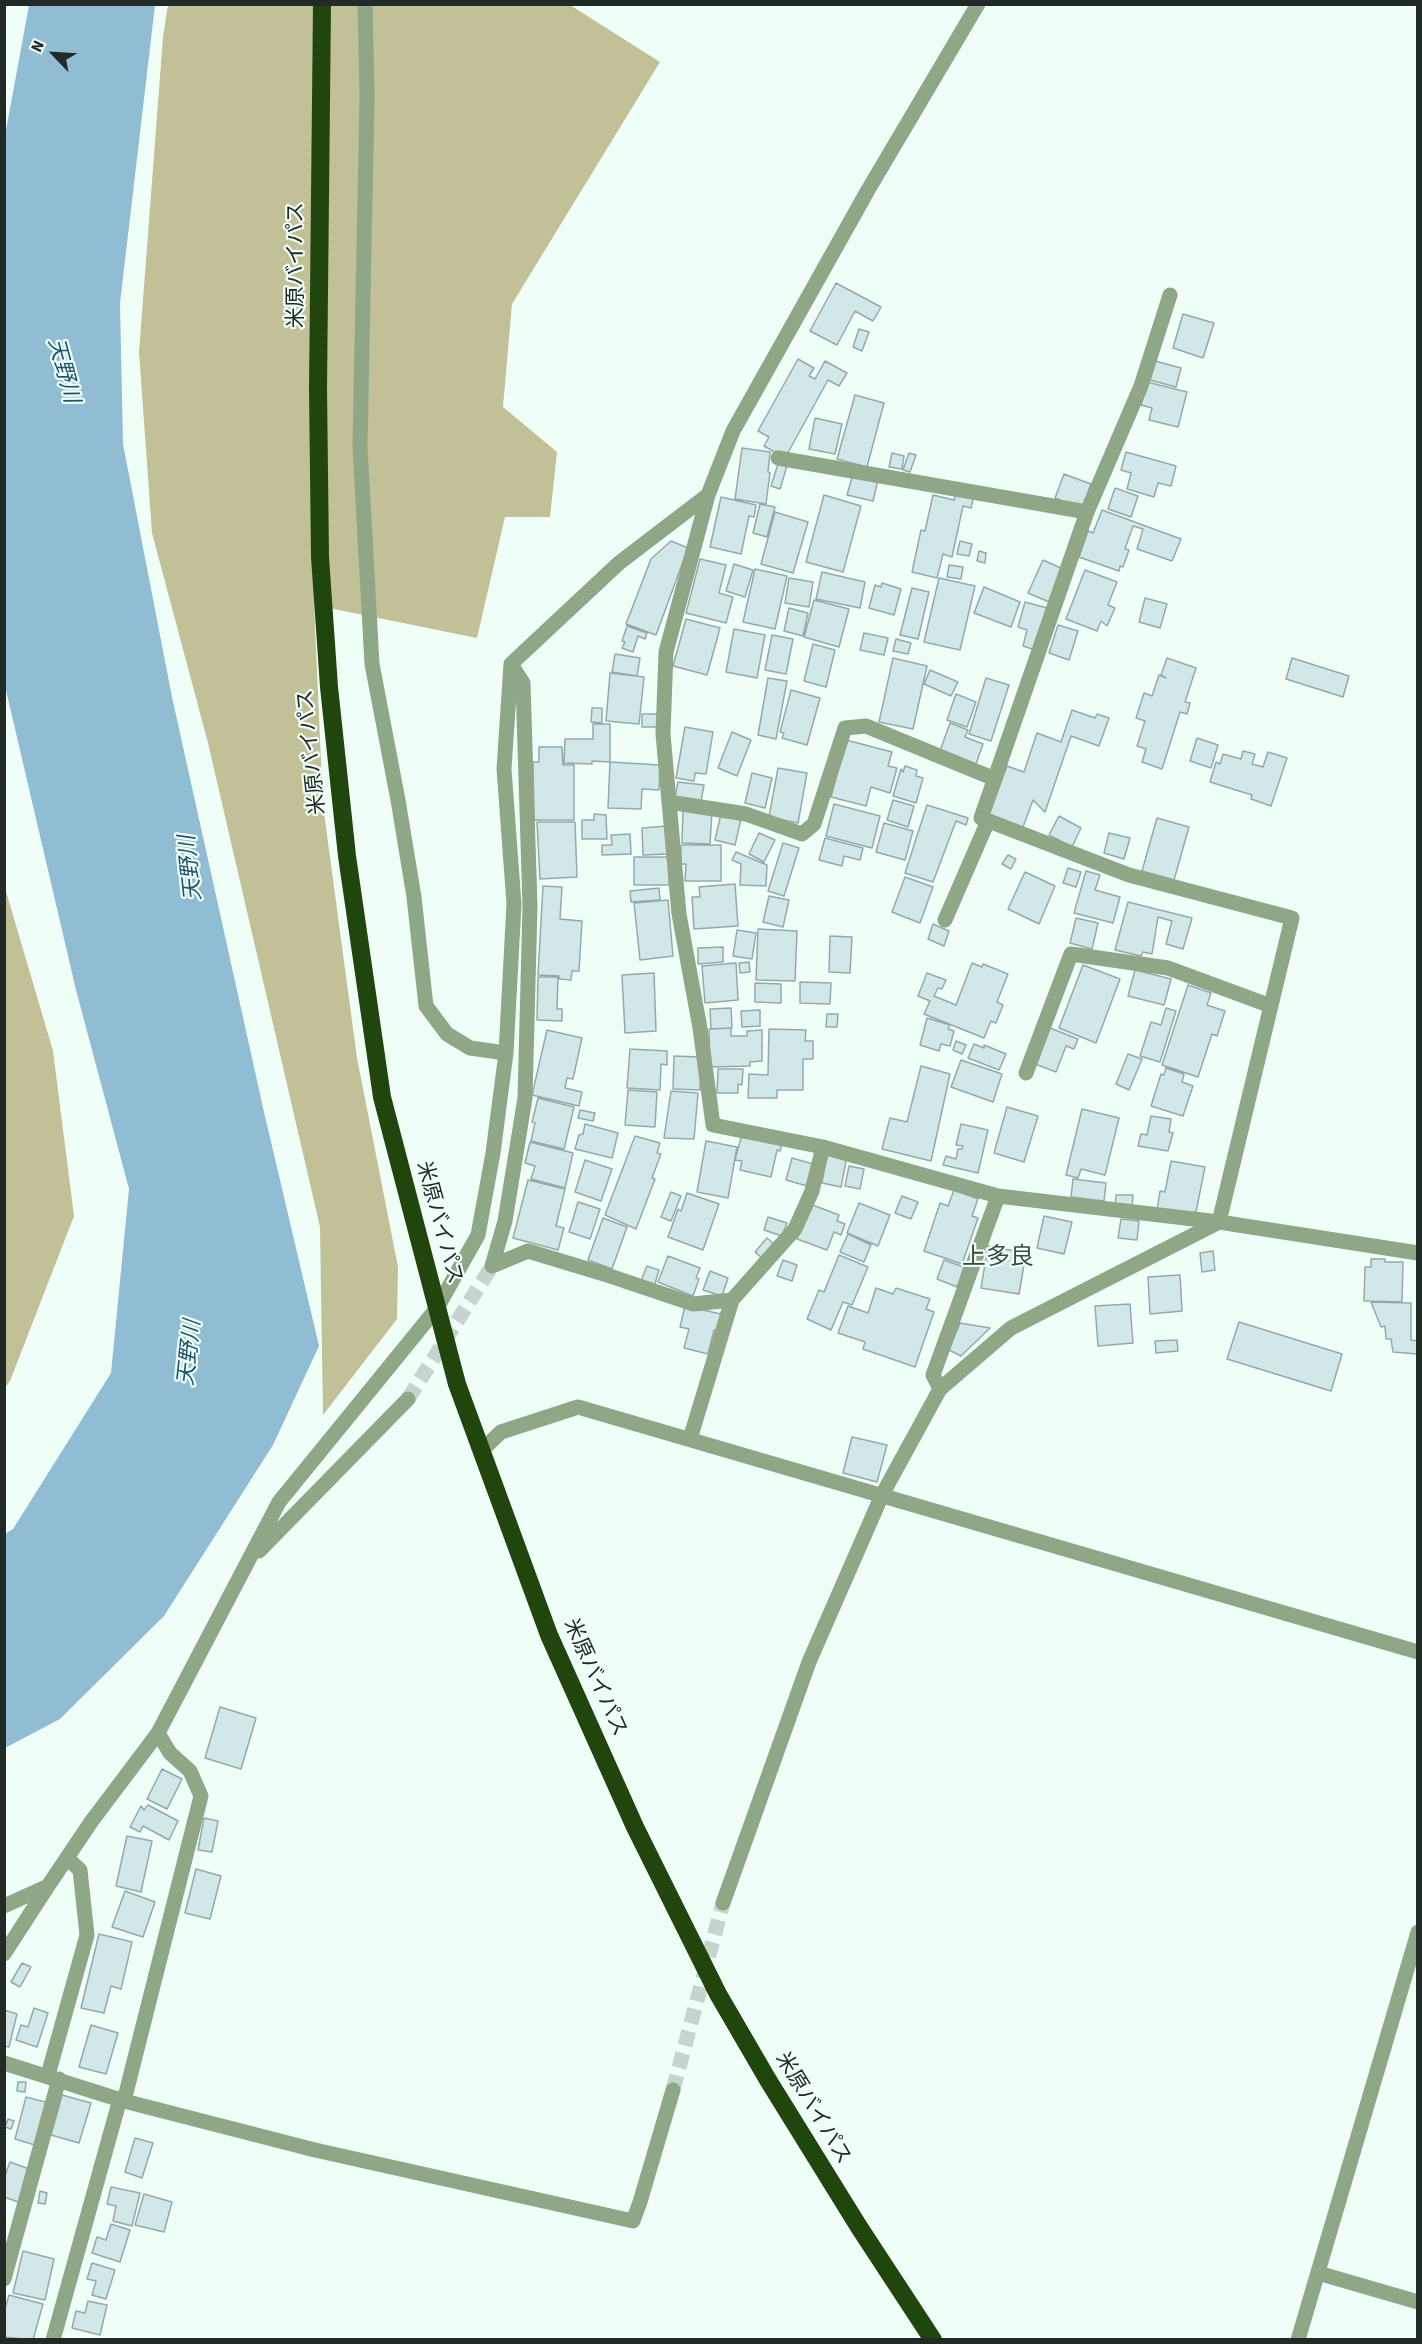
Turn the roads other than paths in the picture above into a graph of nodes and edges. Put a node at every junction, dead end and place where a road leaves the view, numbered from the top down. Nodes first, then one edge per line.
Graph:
1 (322, 4) edge
2 (365, 4) edge
3 (978, 4) edge
4 (1170, 295) dead end
5 (778, 458) dead end
6 (708, 495) junction
7 (1087, 512) junction
8 (511, 664) junction
9 (995, 779) junction
10 (669, 802) junction
11 (988, 821) junction
12 (945, 920) dead end
13 (1271, 1006) junction
14 (506, 1053) junction
15 (1026, 1073) dead end
16 (823, 1147) junction
17 (998, 1196) junction
18 (1218, 1222) junction
19 (1418, 1253) edge
20 (732, 1300) junction
21 (437, 1308) junction
22 (940, 1389) junction
23 (408, 1399) tunnel mouth
24 (690, 1439) junction
25 (482, 1451) junction
26 (882, 1495) junction
27 (246, 1564) junction
28 (1418, 1652) edge
29 (158, 1733) junction
30 (67, 1858) junction
31 (48, 1886) junction
32 (723, 1903) tunnel mouth
33 (4, 1906) edge
34 (1418, 1932) edge
35 (4, 1954) edge
36 (4, 2062) edge
37 (54, 2077) junction
38 (673, 2090) tunnel mouth
39 (122, 2100) junction
40 (1318, 2273) junction
41 (4, 2279) edge
42 (1418, 2302) edge
43 (53, 2340) edge
44 (933, 2340) edge
45 (1298, 2340) edge

1 - 21 highway, 米原バイパス
2 - 14 street
3 - 6 street
4 - 7 street
5 - 7 street
6 - 8 street
6 - 10 street
7 - 9 street
8 - 14 street
8 - 20 street
9 - 10 street
9 - 11 street
10 - 16 street
11 - 12 street
11 - 13 street
13 - 15 street
13 - 18 street
14 - 21 street
16 - 17 street
16 - 20 street
17 - 18 street
17 - 22 street
18 - 19 street
18 - 22 street
20 - 24 street
21 - 25 highway, 米原バイパス
21 - 27 street
22 - 26 street
23 - 27 street
24 - 25 street
24 - 26 street
25 - 44 highway, 米原バイパス
26 - 28 street
26 - 32 street
27 - 29 street
29 - 30 street
29 - 39 street
30 - 31 street
30 - 37 street
31 - 33 street
31 - 35 street
34 - 40 street
36 - 37 street
37 - 39 street
37 - 41 street
38 - 39 street
39 - 43 street
40 - 42 street
40 - 45 street

